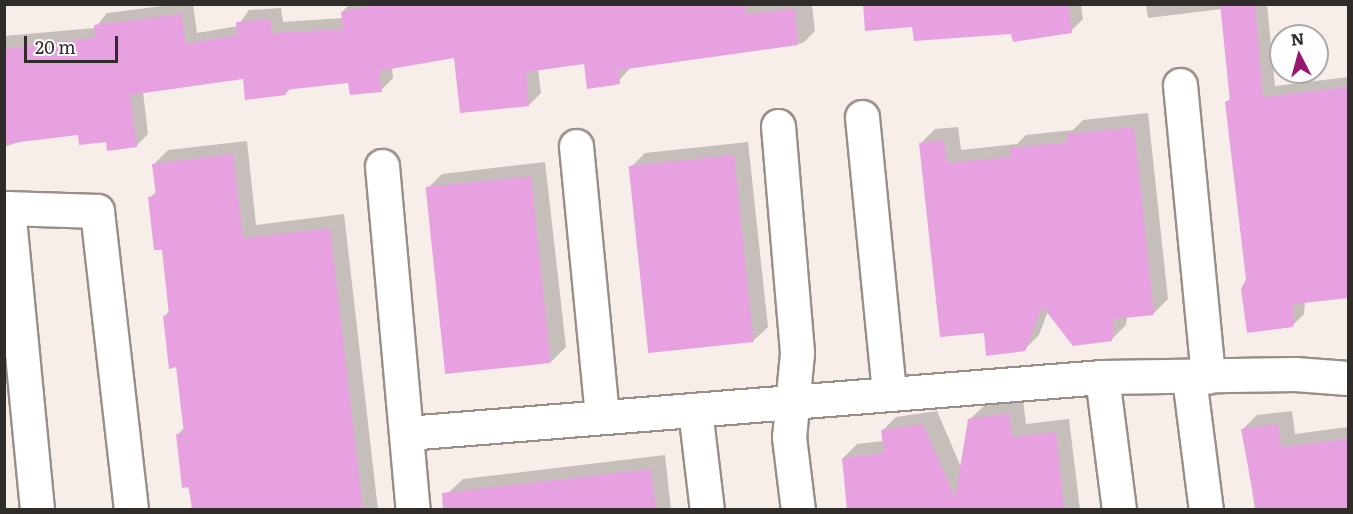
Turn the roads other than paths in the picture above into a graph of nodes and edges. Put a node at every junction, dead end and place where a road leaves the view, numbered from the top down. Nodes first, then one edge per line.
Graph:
1 (1180, 85) dead end
2 (862, 117) dead end
3 (778, 126) dead end
4 (576, 146) dead end
5 (382, 166) dead end
6 (6, 208) edge
7 (1102, 377) junction
8 (1198, 378) junction
9 (1348, 378) edge
10 (889, 394) junction
11 (795, 402) junction
12 (695, 410) junction
13 (602, 417) junction
14 (408, 433) junction
15 (37, 510) edge
16 (131, 510) edge
17 (412, 510) edge
18 (707, 510) edge
19 (798, 510) edge
20 (1119, 510) edge
21 (1206, 510) edge

1 - 8 lane
2 - 10 lane
3 - 11 lane
4 - 13 lane
5 - 14 lane
6 - 15 lane
6 - 16 lane
7 - 8 lane
7 - 10 lane
7 - 20 lane
8 - 9 lane
8 - 21 lane
10 - 11 lane
11 - 12 lane
11 - 19 lane
12 - 13 lane
12 - 18 lane
13 - 14 lane
14 - 17 lane

